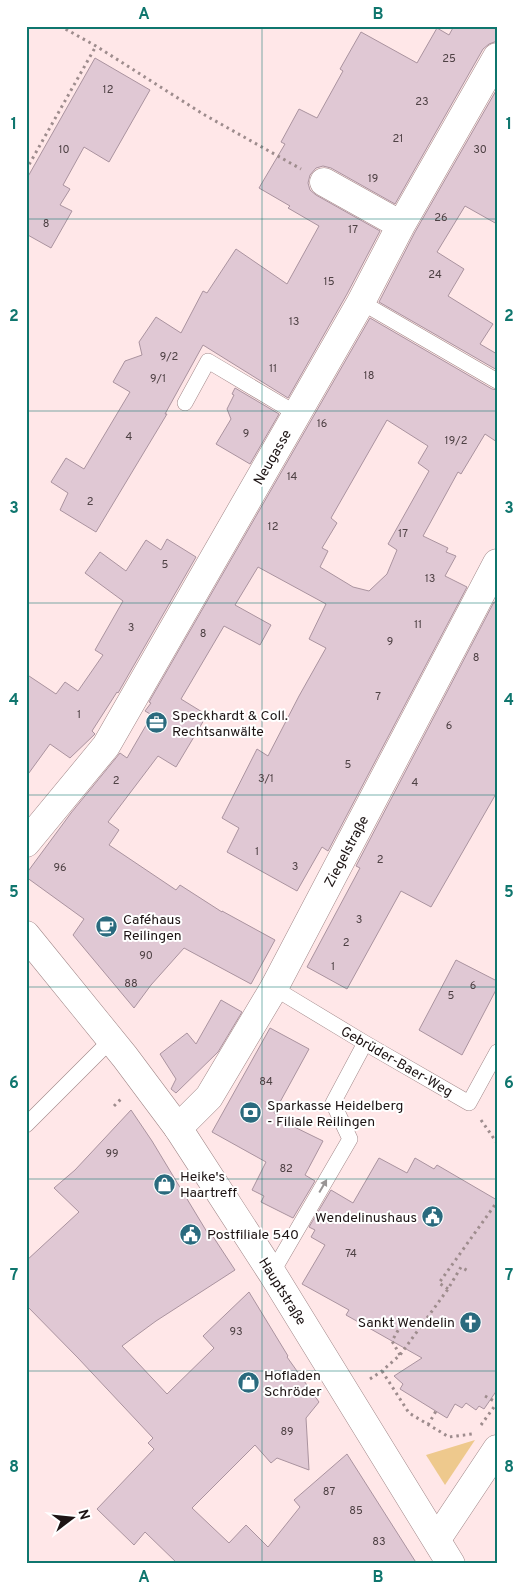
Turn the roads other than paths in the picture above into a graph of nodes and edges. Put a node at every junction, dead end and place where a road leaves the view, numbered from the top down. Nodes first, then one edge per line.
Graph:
1 (497, 57) edge
2 (324, 182) road end
3 (401, 225) junction
4 (361, 302) junction
5 (497, 381) edge
6 (185, 403) dead end
7 (297, 414) junction
8 (497, 563) edge
9 (26, 842) edge
10 (26, 935) edge
11 (274, 988) junction
12 (111, 1040) junction
13 (365, 1043) junction
14 (497, 1052) edge
15 (26, 1125) edge
16 (178, 1128) junction
17 (272, 1273) junction
18 (497, 1448) edge
19 (437, 1539) junction
20 (451, 1564) edge

1 - 3 street, Neugasse
2 - 3 street
3 - 4 street, Neugasse
4 - 5 lane
4 - 7 street, Neugasse
6 - 7 lane
7 - 9 street, Neugasse
8 - 11 street, Ziegelstraße
10 - 12 street, Hauptstraße
11 - 13 lane, Gebrüder-Baer-Weg
11 - 16 street, Ziegelstraße
12 - 15 lane
12 - 16 street, Hauptstraße
13 - 14 lane, Gebrüder-Baer-Weg
17 -> 13 lane
16 - 17 street, Hauptstraße
17 - 19 street, Hauptstraße
18 - 19 street
19 - 20 street, Hauptstraße

